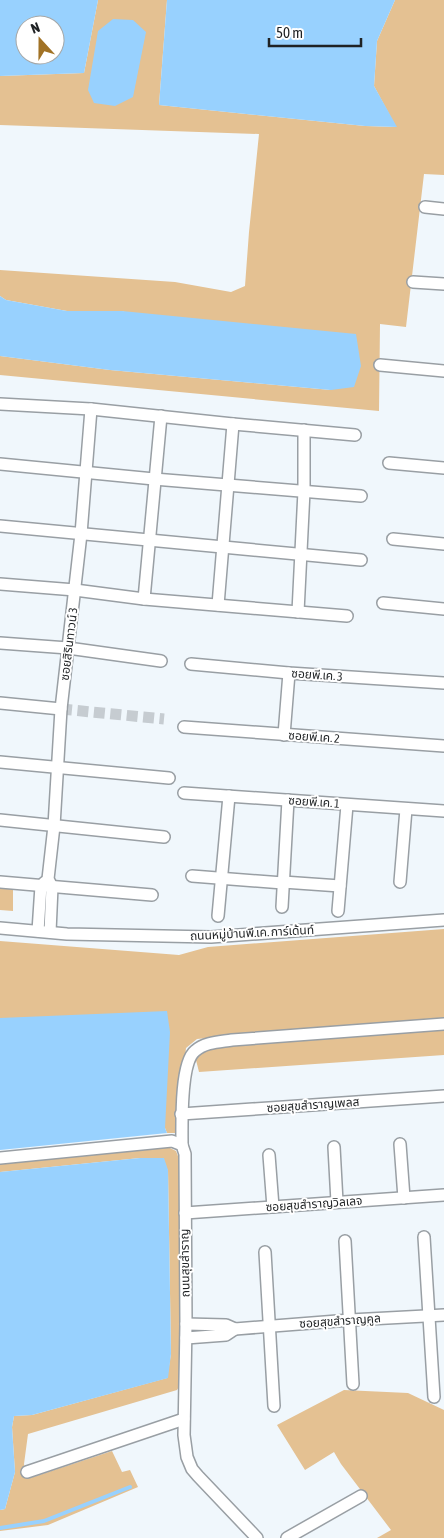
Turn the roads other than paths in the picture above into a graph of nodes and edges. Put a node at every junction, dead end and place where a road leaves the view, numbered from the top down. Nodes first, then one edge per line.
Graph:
1 (425, 207) dead end
2 (444, 209) edge
3 (413, 282) dead end
4 (444, 284) edge
5 (380, 364) dead end
6 (444, 371) edge
7 (0, 404) edge
8 (91, 410) junction
9 (161, 416) junction
10 (233, 424) junction
11 (304, 430) junction
12 (355, 435) dead end
13 (390, 463) dead end
14 (0, 464) edge
15 (444, 468) edge
16 (87, 472) junction
17 (154, 479) junction
18 (228, 485) junction
19 (304, 491) junction
20 (361, 496) dead end
21 (0, 526) edge
22 (82, 534) junction
23 (393, 539) dead end
24 (148, 540) junction
25 (444, 544) edge
26 (222, 546) junction
27 (300, 554) junction
28 (361, 560) dead end
29 (0, 584) edge
30 (76, 590) junction
31 (144, 599) junction
32 (383, 603) dead end
33 (218, 605) junction
34 (444, 609) edge
35 (298, 612) junction
36 (347, 616) dead end
37 (0, 643) edge
38 (68, 648) junction
39 (161, 661) dead end
40 (191, 664) dead end
41 (289, 673) junction
42 (444, 683) edge
43 (0, 703) edge
44 (61, 709) junction
45 (184, 727) dead end
46 (284, 735) junction
47 (444, 746) edge
48 (0, 762) edge
49 (57, 768) junction
50 (169, 778) dead end
51 (184, 793) dead end
52 (229, 796) junction
53 (288, 800) junction
54 (347, 805) junction
55 (406, 809) junction
56 (444, 812) edge
57 (0, 820) edge
58 (54, 826) junction
59 (164, 837) dead end
60 (192, 876) dead end
61 (222, 878) junction
62 (0, 882) edge
63 (400, 882) dead end
64 (283, 883) junction
65 (47, 884) junction
66 (340, 886) junction
67 (152, 895) dead end
68 (282, 907) dead end
69 (338, 911) dead end
70 (218, 916) dead end
71 (444, 920) edge
72 (0, 928) edge
73 (38, 931) junction
74 (50, 932) junction
75 (444, 1024) edge
76 (444, 1096) edge
77 (182, 1114) junction
78 (400, 1144) dead end
79 (182, 1145) junction
80 (334, 1147) dead end
81 (269, 1155) dead end
82 (0, 1158) edge
83 (444, 1195) edge
84 (404, 1198) junction
85 (337, 1202) junction
86 (273, 1207) junction
87 (185, 1213) junction
88 (424, 1237) dead end
89 (345, 1241) dead end
90 (265, 1252) dead end
91 (444, 1315) edge
92 (429, 1316) junction
93 (350, 1320) junction
94 (186, 1324) junction
95 (269, 1326) junction
96 (235, 1329) junction
97 (186, 1338) junction
98 (353, 1384) dead end
99 (434, 1397) dead end
100 (274, 1406) dead end
101 (184, 1419) junction
102 (27, 1472) dead end
103 (361, 1496) dead end
104 (257, 1538) edge
105 (287, 1538) edge

1 - 2 street
3 - 4 street
5 - 6 street
7 - 8 street
8 - 9 street
8 - 16 street, ซอยสิรินทาวน์ 3
9 - 10 street
9 - 17 street
10 - 11 street
10 - 18 street
11 - 12 street
11 - 19 street
13 - 15 street
14 - 16 street
16 - 17 street
16 - 22 street, ซอยสิรินทาวน์ 3
17 - 18 street
17 - 24 street
18 - 19 street
18 - 26 street
19 - 20 street
19 - 27 street
21 - 22 street
22 - 24 street
22 - 30 street, ซอยสิรินทาวน์ 3
23 - 25 street
24 - 26 street
24 - 31 street
26 - 27 street
26 - 33 street
27 - 28 street
27 - 35 street
29 - 30 street
30 - 31 street
30 - 38 street, ซอยสิรินทาวน์ 3
31 - 33 street
32 - 34 street
33 - 35 street
35 - 36 street
37 - 38 street
38 - 39 street
38 - 44 street, ซอยสิรินทาวน์ 3
40 - 41 street, ซอยพี.เค. 3
41 - 42 street, ซอยพี.เค. 3
41 - 46 street
43 - 44 street
44 - 49 street, ซอยสิรินทาวน์ 3
45 - 46 street, ซอยพี.เค. 2
46 - 47 street, ซอยพี.เค. 2
48 - 49 street
49 - 50 street
49 - 58 street, ซอยสิรินทาวน์ 3
51 - 52 street, ซอยพี.เค. 1
52 - 53 street, ซอยพี.เค. 1
52 - 61 street
53 - 54 street, ซอยพี.เค. 1
53 - 64 street
54 - 55 street, ซอยพี.เค. 1
54 - 66 street
55 - 56 street, ซอยพี.เค. 1
55 - 63 street
57 - 58 street
58 - 59 street
58 - 65 street, ซอยสิรินทาวน์ 3
60 - 61 street
61 - 64 street
61 - 70 street
62 - 65 street
64 - 66 street
64 - 68 street
65 - 67 street
65 - 73 street, ซอยสิรินทาวน์ 3
65 - 74 street, ซอยสิรินทาวน์ 3
66 - 69 street
71 - 74 street, ถนนหมู่บ้านพี.เค. การ์เด้นท์
72 - 73 street, ถนนหมู่บ้านพี.เค. การ์เด้นท์
73 - 74 street, ถนนหมู่บ้านพี.เค. การ์เด้นท์
75 - 77 street, ถนนสุขสำราญ
76 - 77 street, ซอยสุขสำราญเพลส
77 - 79 street, ถนนสุขสำราญ
78 - 84 street
79 - 82 street
79 - 87 street, ถนนสุขสำราญ
80 - 85 street
81 - 86 street
83 - 84 street, ซอยสุขสำราญวิลเลจ
84 - 85 street, ซอยสุขสำราญวิลเลจ
85 - 86 street, ซอยสุขสำราญวิลเลจ
86 - 87 street, ซอยสุขสำราญวิลเลจ
87 - 94 street, ถนนสุขสำราญ
88 - 92 street
89 - 93 street
90 - 95 street
91 - 92 street, ซอยสุขสำราญคูล
92 - 93 street, ซอยสุขสำราญคูล
92 - 99 street
93 - 95 street, ซอยสุขสำราญคูล
93 - 98 street
94 - 96 street, ซอยสุขสำราญคูล
94 - 97 street, ถนนสุขสำราญ
95 - 96 street, ซอยสุขสำราญคูล
95 - 100 street
96 - 97 street, ซอยสุขสำราญคูล
97 - 101 street, ถนนสุขสำราญ
101 - 102 street
101 - 104 street, ถนนสุขสำราญ
103 - 105 street

